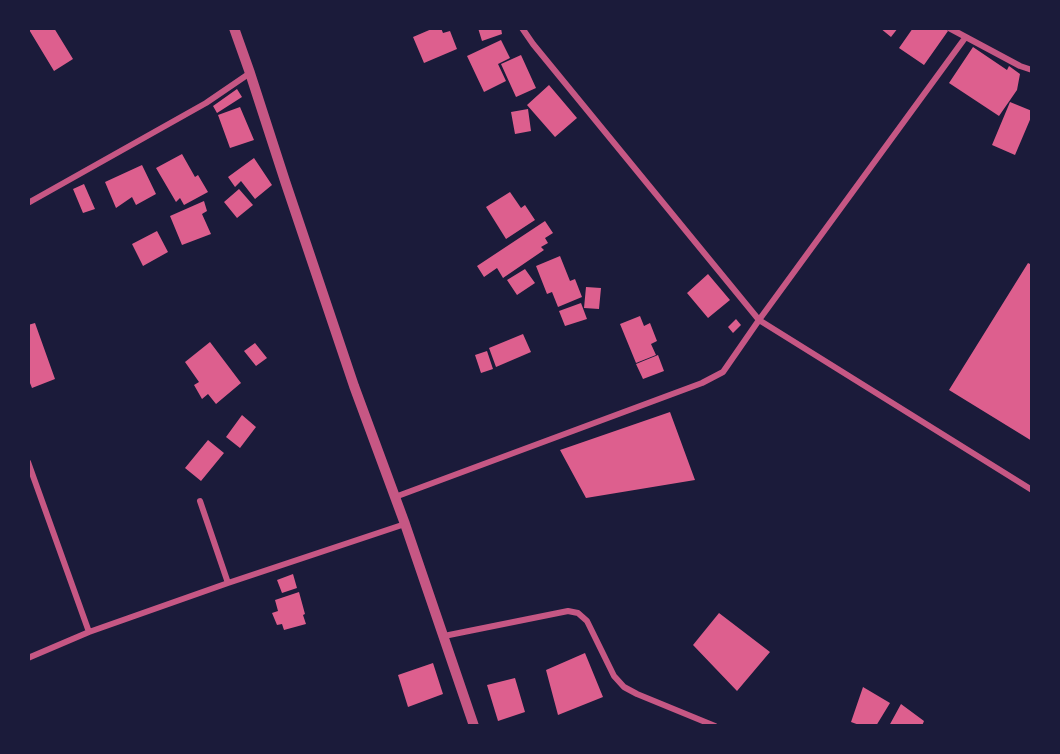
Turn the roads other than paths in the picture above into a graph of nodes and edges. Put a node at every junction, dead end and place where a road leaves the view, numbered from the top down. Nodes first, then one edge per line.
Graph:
1 (234, 28) edge
2 (522, 28) edge
3 (949, 28) edge
4 (965, 38) junction
5 (1032, 70) edge
6 (250, 73) junction
7 (28, 203) edge
8 (759, 320) junction
9 (28, 462) edge
10 (1032, 490) edge
11 (394, 497) junction
12 (200, 501) dead end
13 (405, 524) junction
14 (228, 583) junction
15 (89, 632) junction
16 (444, 636) junction
17 (28, 658) edge
18 (474, 726) edge
19 (715, 726) edge

1 - 6 street
2 - 8 street
3 - 4 street
4 - 5 street
4 - 8 street
6 - 7 street
6 - 11 street
8 - 10 street
8 - 11 street
9 - 15 street
11 - 13 street
12 - 14 street
13 - 14 street
13 - 16 street
14 - 15 street
15 - 17 street
16 - 18 street
16 - 19 street

